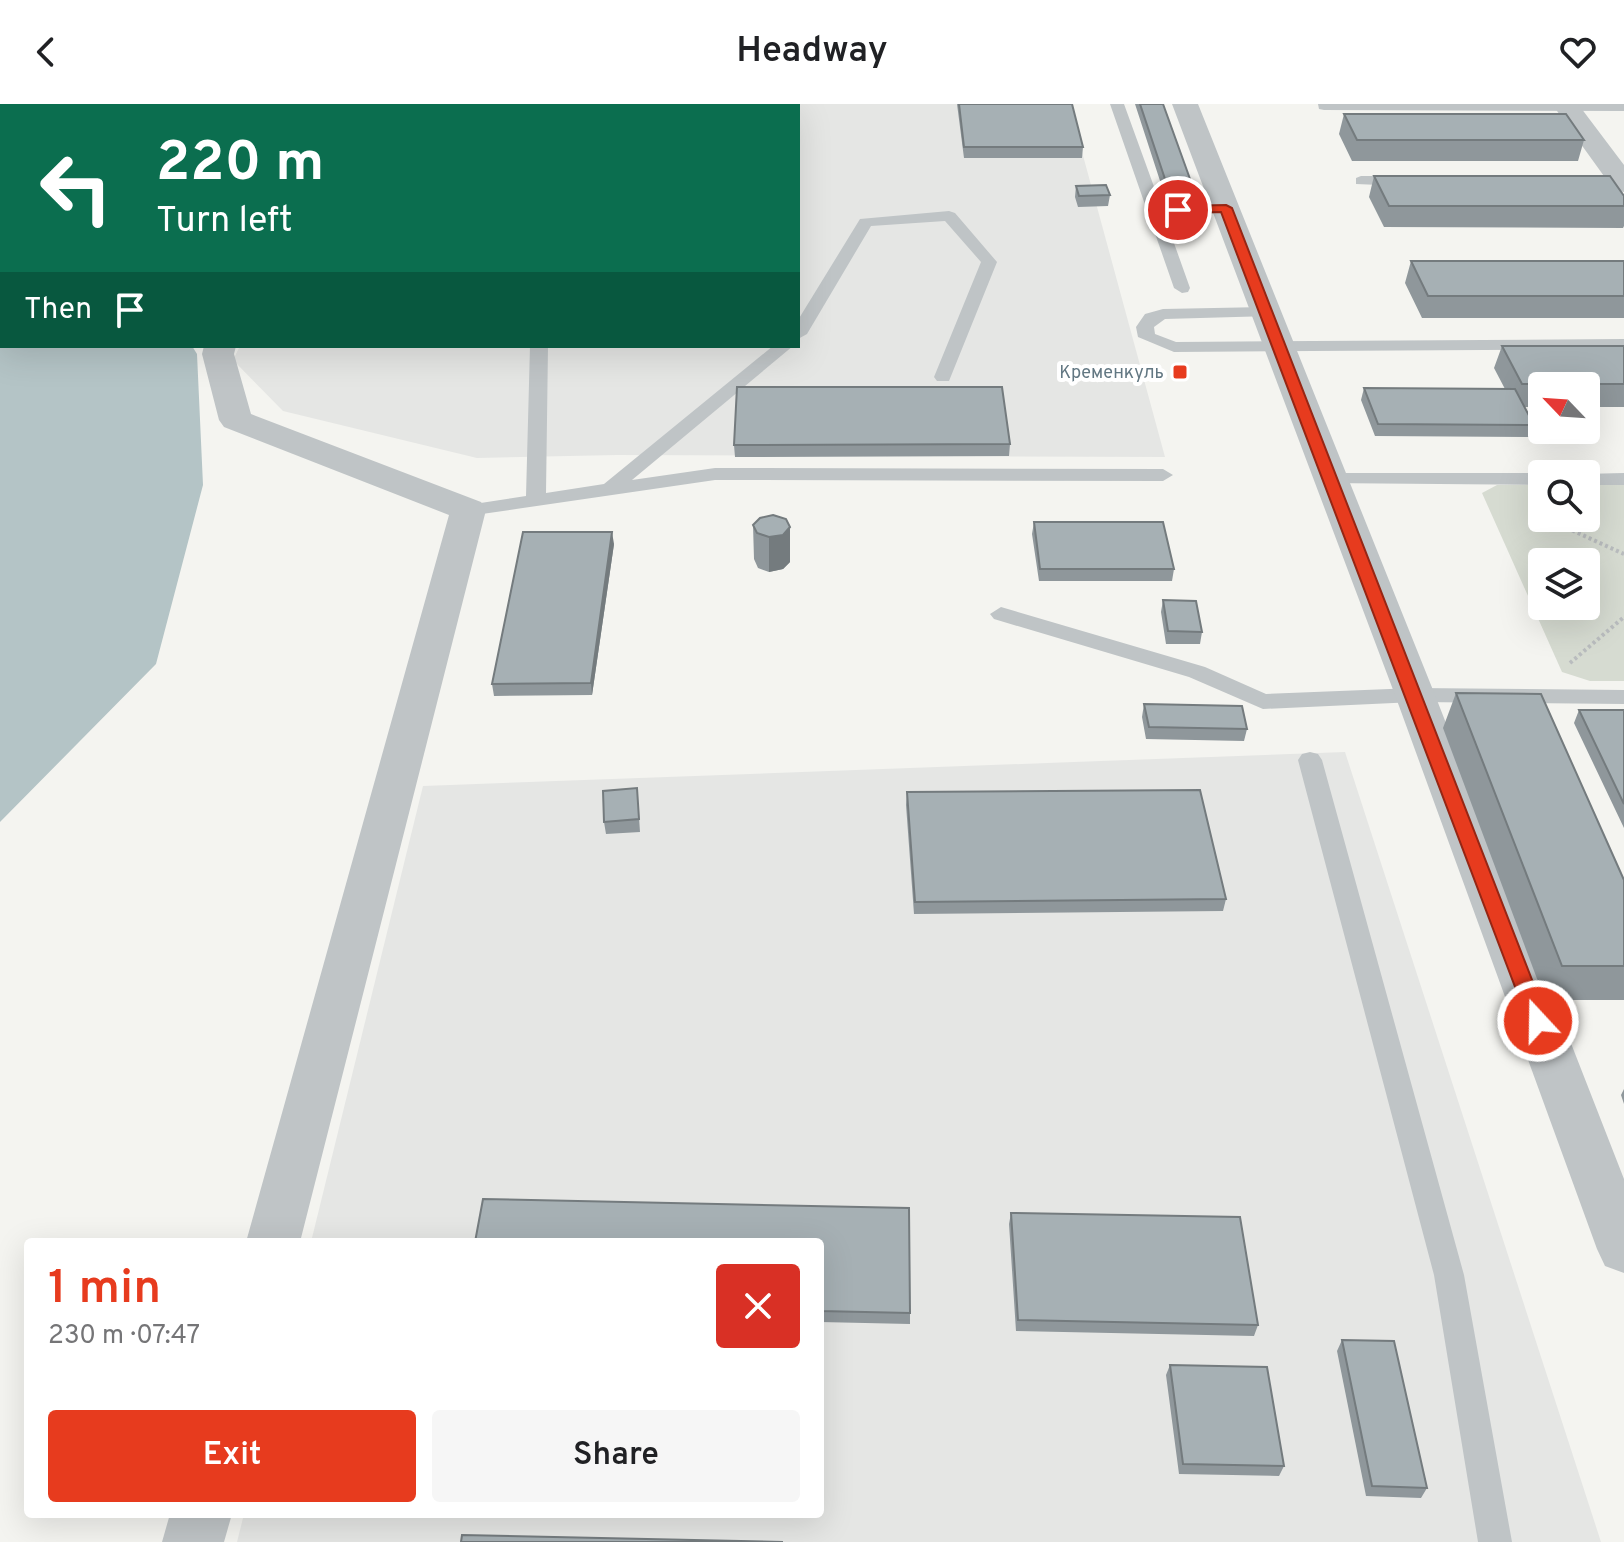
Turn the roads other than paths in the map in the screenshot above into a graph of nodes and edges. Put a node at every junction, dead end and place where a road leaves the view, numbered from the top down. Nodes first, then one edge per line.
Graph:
1 (1117, 104) edge
2 (1185, 104) edge
3 (1566, 105) edge
4 (1324, 106) dead end
5 (1624, 107) edge
6 (1361, 181) dead end
7 (1422, 181) edge
8 (1617, 182) edge
9 (1226, 208) junction
10 (1155, 211) junction
11 (1182, 288) dead end
12 (1272, 329) junction
13 (800, 331) edge
14 (1624, 344) edge
15 (220, 348) edge
16 (539, 348) edge
17 (782, 348) edge
18 (943, 377) dead end
19 (1163, 475) dead end
20 (1330, 479) junction
21 (1528, 479) edge
22 (1600, 479) edge
23 (1624, 479) edge
24 (610, 488) junction
25 (536, 498) junction
26 (468, 510) junction
27 (1001, 614) dead end
28 (1415, 695) junction
29 (1624, 697) edge
30 (1310, 760) dead end
31 (274, 1238) edge
32 (1624, 1249) edge
33 (200, 1518) edge
34 (193, 1542) edge
35 (1495, 1542) edge

1 - 10 lane
2 - 9 street
3 - 4 lane
3 - 5 lane
3 - 8 street
6 - 7 lane
9 - 10 lane
9 - 12 street
10 - 11 lane
12 - 12 lane
12 - 14 lane
12 - 20 street
13 - 18 lane
15 - 26 street
16 - 25 lane
17 - 24 lane
19 - 24 lane
20 - 21 lane
20 - 28 street
22 - 23 lane
24 - 25 lane
25 - 26 lane
26 - 31 street
27 - 28 lane
28 - 29 lane
28 - 32 street
30 - 35 lane
33 - 34 street

